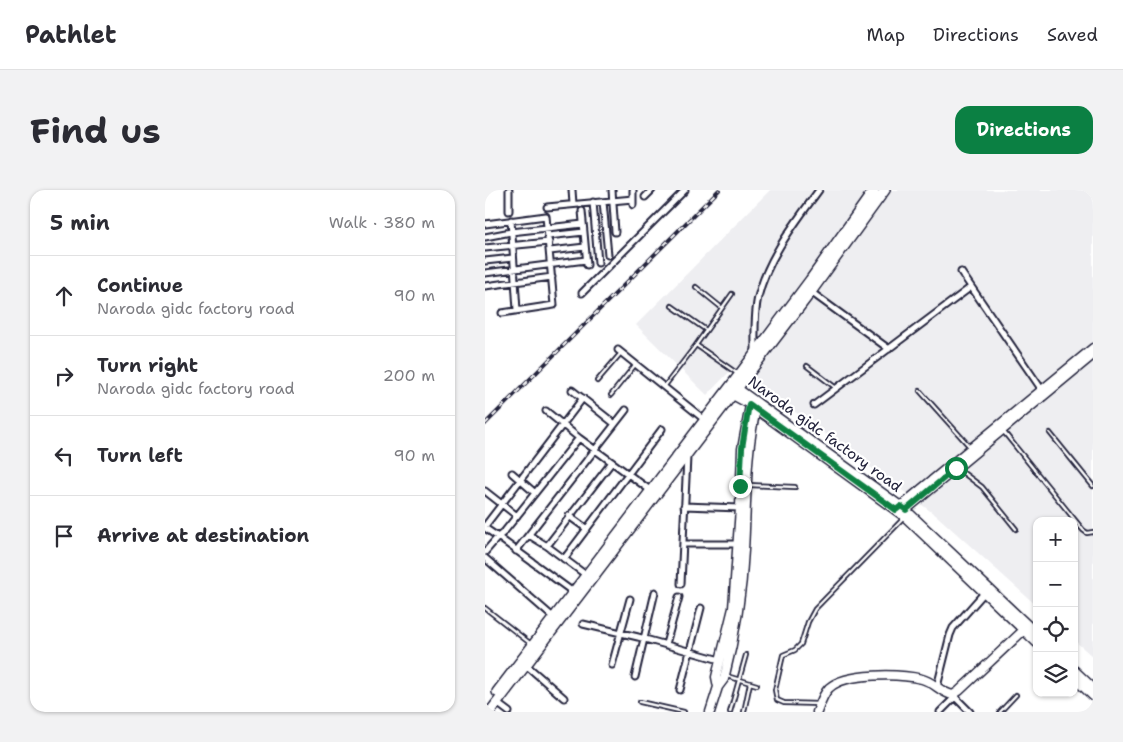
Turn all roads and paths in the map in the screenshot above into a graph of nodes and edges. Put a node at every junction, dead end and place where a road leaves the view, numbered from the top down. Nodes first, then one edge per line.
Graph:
1 (509, 190) edge
2 (572, 190) edge
3 (612, 190) edge
4 (633, 190) edge
5 (652, 190) edge
6 (685, 190) edge
7 (819, 190) edge
8 (874, 190) edge
9 (885, 190) edge
10 (645, 197) dead end
11 (613, 201) junction
12 (593, 202) junction
13 (603, 202) junction
14 (573, 204) junction
15 (547, 207) dead end
16 (509, 211) dead end
17 (583, 211) dead end
18 (511, 220) junction
19 (485, 224) edge
20 (583, 224) junction
21 (548, 228) junction
22 (511, 232) junction
23 (584, 232) junction
24 (615, 232) dead end
25 (485, 236) edge
26 (549, 239) junction
27 (512, 245) junction
28 (585, 247) junction
29 (485, 248) edge
30 (550, 251) junction
31 (607, 255) dead end
32 (513, 258) junction
33 (485, 261) edge
34 (598, 263) dead end
35 (551, 265) junction
36 (514, 269) junction
37 (961, 272) dead end
38 (485, 273) edge
39 (552, 277) junction
40 (515, 281) junction
41 (485, 286) edge
42 (696, 287) dead end
43 (971, 287) junction
44 (811, 292) junction
45 (582, 293) dead end
46 (732, 294) dead end
47 (672, 306) dead end
48 (723, 308) junction
49 (517, 310) junction
50 (502, 313) dead end
51 (706, 330) junction
52 (696, 345) junction
53 (1093, 348) edge
54 (889, 349) junction
55 (619, 351) joint
56 (755, 354) junction
57 (1093, 355) edge
58 (636, 364) junction
59 (807, 366) dead end
60 (742, 377) junction
61 (597, 381) dead end
62 (664, 387) junction
63 (837, 388) junction
64 (573, 390) dead end
65 (732, 390) junction
66 (1042, 390) junction
67 (920, 391) dead end
68 (611, 395) dead end
69 (583, 398) junction
70 (754, 404) junction
71 (814, 405) dead end
72 (626, 410) dead end
73 (546, 411) dead end
74 (705, 420) junction
75 (615, 424) junction
76 (563, 425) junction
77 (662, 429) dead end
78 (1002, 430) junction
79 (1049, 433) dead end
80 (579, 438) junction
81 (971, 448) junction
82 (595, 450) junction
83 (687, 456) junction
84 (611, 462) junction
85 (956, 468) junction
86 (512, 473) dead end
87 (628, 474) junction
88 (521, 480) junction
89 (747, 485) junction
90 (1093, 486) edge
91 (795, 487) dead end
92 (650, 490) junction
93 (485, 491) edge
94 (535, 493) junction
95 (503, 504) junction
96 (684, 506) junction
97 (740, 508) junction
98 (902, 511) junction
99 (517, 516) junction
100 (569, 516) junction
101 (485, 527) edge
102 (587, 529) junction
103 (1016, 529) dead end
104 (1093, 532) edge
105 (529, 535) junction
106 (498, 538) junction
107 (683, 544) junction
108 (738, 544) junction
109 (547, 546) junction
110 (486, 550) edge
111 (516, 551) junction
112 (485, 558) edge
113 (564, 559) junction
114 (587, 576) junction
115 (681, 584) dead end
116 (573, 592) junction
117 (655, 592) dead end
118 (985, 593) junction
119 (679, 597) dead end
120 (630, 599) dead end
121 (485, 608) edge
122 (701, 608) dead end
123 (554, 618) junction
124 (583, 624) dead end
125 (1026, 628) junction
126 (1033, 632) edge
127 (621, 633) junction
128 (644, 638) junction
129 (1033, 638) edge
130 (666, 644) junction
131 (533, 645) junction
132 (690, 651) junction
133 (746, 655) dead end
134 (720, 660) junction
135 (612, 665) dead end
136 (526, 666) junction
137 (1078, 674) edge
138 (725, 676) junction
139 (635, 677) dead end
140 (739, 680) junction
141 (1078, 682) edge
142 (750, 683) junction
143 (757, 685) dead end
144 (718, 687) junction
145 (937, 687) junction
146 (1093, 688) edge
147 (680, 690) dead end
148 (1016, 695) dead end
149 (954, 696) junction
150 (1093, 696) edge
151 (564, 698) dead end
152 (640, 702) dead end
153 (497, 703) junction
154 (485, 708) edge
155 (819, 708) edge
156 (490, 712) edge
157 (509, 712) edge
158 (684, 712) edge
159 (710, 712) edge
160 (730, 712) edge
161 (744, 712) edge
162 (940, 712) edge
163 (970, 712) edge
164 (1000, 712) edge

1 - 16 street
2 - 14 street
3 - 11 street
4 - 11 street
5 - 10 street
6 - 45 street
7 - 56 street
8 - 56 main road
9 - 44 main road
11 - 13 street
11 - 24 street
12 - 13 street
12 - 14 street
12 - 34 street
13 - 31 street
14 - 15 street
17 - 20 street
18 - 19 street
18 - 21 street
18 - 22 street
20 - 21 street
20 - 23 street
21 - 22 street
21 - 26 street
22 - 25 street
22 - 27 street
23 - 26 street
23 - 28 street
26 - 27 street
26 - 30 street
27 - 29 street
27 - 32 street
28 - 30 street
28 - 35 street
30 - 35 street
32 - 33 street
32 - 36 street
35 - 36 street
35 - 39 street
36 - 38 street
36 - 40 street
37 - 43 street
39 - 40 street
39 - 49 street
40 - 41 street
40 - 49 street
42 - 48 lane
43 - 54 street
43 - 66 street
44 - 54 street
44 - 60 main road
46 - 48 lane
47 - 51 lane
48 - 51 lane
49 - 50 street
51 - 52 lane
52 - 60 lane
52 - 62 lane
53 - 66 street, Naroda gidc factory road
54 - 63 street
55 - 58 street
55 - 61 lane
56 - 60 main road
57 - 78 street, Naroda gidc factory road
58 - 62 street
58 - 68 lane
59 - 63 lane
60 - 65 main road
62 - 74 street
63 - 71 street
64 - 69 street
65 - 70 street, Naroda gidc factory road
65 - 74 main road
65 - 83 main road
66 - 81 street, Naroda gidc factory road
67 - 81 lane
69 - 75 street
69 - 76 street
70 - 89 street
70 - 97 street
70 - 98 street, Naroda gidc factory road
72 - 75 street
73 - 76 street
74 - 92 main road
75 - 82 street
76 - 80 street
76 - 88 street
77 - 87 street
78 - 85 street, Naroda gidc factory road
78 - 104 lane
79 - 90 lane
80 - 82 street
80 - 94 street
81 - 98 street, Naroda gidc factory road
82 - 84 street
82 - 105 street
83 - 96 street
83 - 136 main road
84 - 87 street
84 - 100 street
85 - 98 street, Naroda gidc factory road
85 - 103 lane
86 - 88 street
87 - 92 street
87 - 102 street
88 - 94 street
88 - 95 street
89 - 91 lane
89 - 138 street
92 - 114 main road
93 - 95 street
94 - 99 street
95 - 99 street
95 - 101 street
96 - 97 street
96 - 107 street
97 - 108 street
98 - 118 street, Naroda gidc factory road
98 - 125 street, Naroda gidc factory road
98 - 155 lane
99 - 106 street
100 - 102 street
100 - 109 street
101 - 106 street
102 - 113 street
105 - 109 street
105 - 111 street
106 - 110 street
106 - 111 street
107 - 108 street
107 - 115 street
108 - 134 street
109 - 113 street
111 - 116 street
112 - 123 street
113 - 114 street
114 - 116 main road
116 - 123 main road
117 - 128 street
118 - 125 street, Naroda gidc factory road
118 - 145 street
119 - 130 street
120 - 127 street
121 - 131 lane
122 - 132 street
123 - 131 main road
124 - 127 street
125 - 126 street, Naroda gidc factory road
125 - 129 street, Naroda gidc factory road
125 - 149 street
127 - 128 street
127 - 135 street
128 - 130 street
128 - 139 street
130 - 132 street
131 - 154 main road
132 - 134 street
132 - 147 street
133 - 140 lane
134 - 144 street
136 - 151 street
136 - 153 main road
137 - 146 street
138 - 140 lane
138 - 144 street
140 - 142 lane
140 - 160 lane
141 - 150 street
142 - 143 lane
142 - 161 lane
144 - 159 street
145 - 149 street
145 - 155 street
148 - 164 lane
149 - 162 street
149 - 163 street
152 - 158 lane
153 - 156 main road
153 - 157 street

